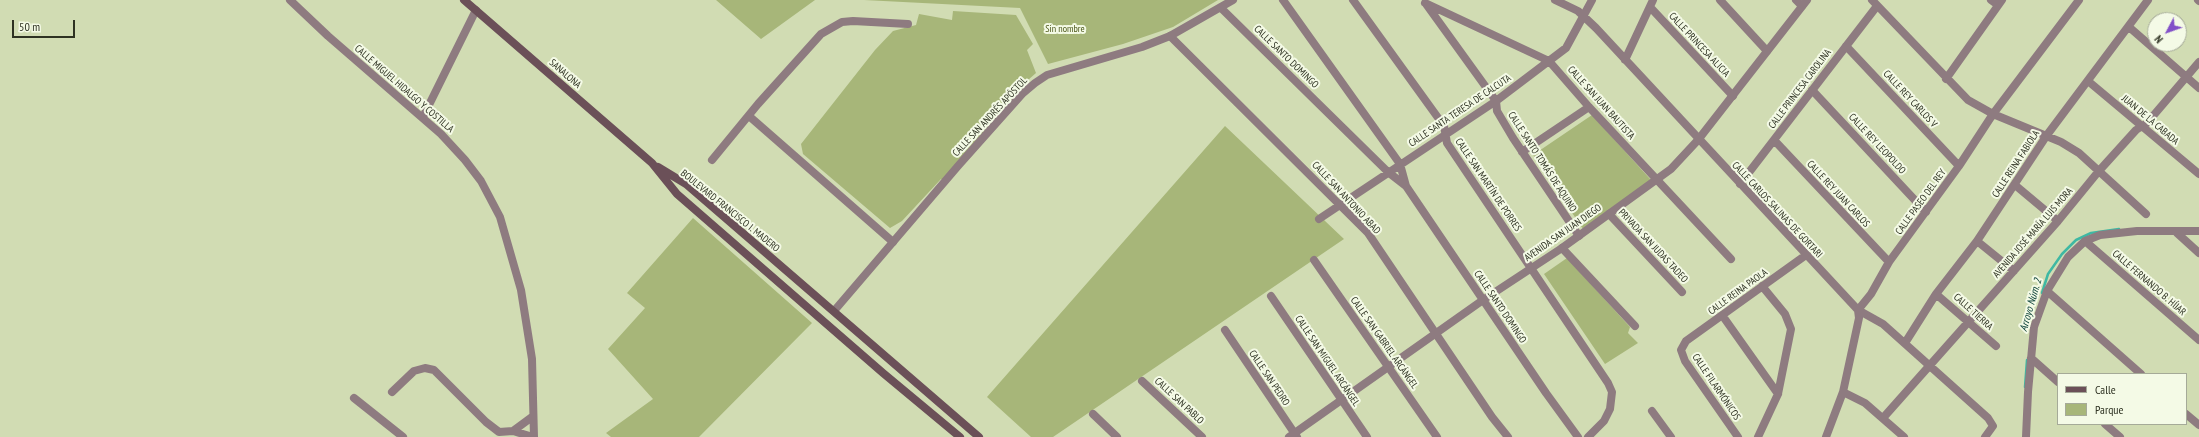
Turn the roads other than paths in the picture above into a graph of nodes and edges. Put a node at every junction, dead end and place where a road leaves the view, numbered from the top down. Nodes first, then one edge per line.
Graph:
1 (290, 0) edge
2 (464, 0) edge
3 (1234, 0) edge
4 (1282, 0) edge
5 (1353, 0) edge
6 (1555, 0) edge
7 (1592, 0) edge
8 (1720, 0) edge
9 (1796, 0) edge
10 (2078, 0) edge
11 (2148, 0) edge
12 (1424, 1) edge
13 (1997, 2) edge
14 (1804, 3) edge
15 (1874, 3) edge
16 (1651, 4) edge
17 (1221, 8) junction
18 (476, 10) junction
19 (1584, 16) junction
20 (908, 24) dead end
21 (2129, 27) junction
22 (1170, 36) junction
23 (1846, 46) junction
24 (1767, 51) junction
25 (1625, 60) junction
26 (1549, 61) junction
27 (2199, 62) edge
28 (2186, 77) junction
29 (1946, 79) junction
30 (2088, 81) junction
31 (2199, 88) edge
32 (1812, 90) junction
33 (1733, 96) junction
34 (1496, 101) junction
35 (1589, 107) junction
36 (1993, 114) junction
37 (749, 116) junction
38 (423, 117) junction
39 (2142, 126) junction
40 (1445, 134) junction
41 (2047, 135) junction
42 (1698, 140) junction
43 (1774, 140) junction
44 (1522, 152) junction
45 (712, 160) dead end
46 (652, 163) junction
47 (1400, 164) junction
48 (1959, 166) junction
49 (1388, 172) junction
50 (2098, 172) junction
51 (2199, 174) edge
52 (1656, 179) junction
53 (1740, 184) junction
54 (2015, 185) junction
55 (1406, 186) junction
56 (1340, 204) junction
57 (1926, 212) junction
58 (1608, 214) junction
59 (2146, 214) dead end
60 (1319, 219) dead end
61 (2058, 221) junction
62 (2199, 231) edge
63 (2177, 232) junction
64 (1579, 236) junction
65 (749, 238) junction
66 (1977, 241) junction
67 (2085, 241) junction
68 (893, 242) junction
69 (740, 248) junction
70 (1562, 248) junction
71 (2199, 253) edge
72 (1806, 255) junction
73 (1731, 259) dead end
74 (1314, 260) dead end
75 (1889, 262) junction
76 (1531, 268) junction
77 (2014, 271) junction
78 (1762, 286) junction
79 (2047, 290) junction
80 (1682, 292) dead end
81 (1936, 294) junction
82 (1271, 296) dead end
83 (1483, 300) junction
84 (1858, 310) junction
85 (834, 311) junction
86 (1722, 315) junction
87 (1968, 321) junction
88 (1635, 326) dead end
89 (1225, 330) dead end
90 (1435, 333) junction
91 (2199, 340) edge
92 (1905, 342) junction
93 (1996, 346) dead end
94 (1683, 347) joint
95 (2031, 358) junction
96 (1388, 366) junction
97 (1929, 366) junction
98 (2140, 373) edge
99 (1142, 381) dead end
100 (2057, 381) edge
101 (392, 392) dead end
102 (1843, 392) junction
103 (1778, 394) junction
104 (354, 398) dead end
105 (1341, 400) junction
106 (1652, 411) dead end
107 (1093, 414) dead end
108 (2187, 415) edge
109 (532, 418) junction
110 (1883, 418) junction
111 (2106, 425) edge
112 (2199, 425) edge
113 (513, 431) junction
114 (496, 435) edge
115 (1294, 436) edge
116 (1591, 436) edge
117 (402, 437) edge
118 (534, 437) edge
119 (960, 437) edge
120 (979, 437) edge
121 (1117, 437) edge
122 (1202, 437) edge
123 (1367, 437) edge
124 (1437, 437) edge
125 (1508, 437) edge
126 (1578, 437) edge
127 (1671, 437) edge
128 (1738, 437) edge
129 (1758, 437) edge
130 (1826, 437) edge
131 (1904, 437) edge
132 (1985, 437) edge
133 (2026, 437) edge
134 (2120, 437) edge

1 - 38 street, CALLE MIGUEL HIDALGO Y COSTILLA
2 - 18 main road, SANALONA
3 - 17 street, CALLE SAN ANDRÉS APÓSTOL
4 - 47 street, CALLE SANTO DOMINGO
5 - 40 street, CALLE SAN MARTÍN DE PORRES
6 - 19 street, CALLE CARLOS SALINAS DE GORTARI
7 - 19 street, CALLE SANTA TERESA DE CALCUTA
8 - 24 street
9 - 14 street
10 - 36 street, CALLE PASEO DEL REY
11 - 21 street, CALLE REINA FABIOLA
12 - 26 street, CALLE SAN JUAN BAUTISTA
12 - 34 street, CALLE SANTO TOMÁS DE AQUINO
13 - 29 street
14 - 24 street, AVENIDA SAN JUAN DIEGO
15 - 23 street, CALLE PRINCESA CAROLINA
15 - 29 street
16 - 25 street
16 - 33 street, CALLE PRINCESA ALICIA
17 - 22 street, CALLE SAN ANDRÉS APÓSTOL
17 - 49 street, CALLE SANTO DOMINGO
18 - 38 street
18 - 46 main road, SANALONA
19 - 25 street, CALLE CARLOS SALINAS DE GORTARI
19 - 26 street, CALLE SANTA TERESA DE CALCUTA
20 - 37 street
21 - 28 street
21 - 30 street, CALLE REINA FABIOLA
22 - 56 street, CALLE SAN ANTONIO ABAD
22 - 68 street, CALLE SAN ANDRÉS APÓSTOL
23 - 32 street, CALLE PRINCESA CAROLINA
23 - 48 street, CALLE REY CARLOS V
24 - 33 street, AVENIDA SAN JUAN DIEGO
25 - 42 street, CALLE CARLOS SALINAS DE GORTARI
26 - 34 street, CALLE SANTA TERESA DE CALCUTA
26 - 35 street, CALLE SAN JUAN BAUTISTA
27 - 28 street, AVENIDA JOSÉ MARÍA LUIS MORA
28 - 31 street
28 - 39 street, AVENIDA JOSÉ MARÍA LUIS MORA
29 - 36 street
30 - 39 street, JUAN DE LA CABADA
30 - 41 street, CALLE REINA FABIOLA
32 - 43 street, CALLE PRINCESA CAROLINA
32 - 57 street, CALLE REY LEOPOLDO
33 - 42 street, AVENIDA SAN JUAN DIEGO
34 - 40 street, CALLE SANTA TERESA DE CALCUTA
34 - 44 street, CALLE SANTO TOMÁS DE AQUINO
35 - 44 street
35 - 52 street, CALLE SAN JUAN BAUTISTA
36 - 41 street
36 - 48 street, CALLE PASEO DEL REY
37 - 45 street
37 - 68 street
38 - 109 street, CALLE MIGUEL HIDALGO Y COSTILLA
39 - 50 street, AVENIDA JOSÉ MARÍA LUIS MORA
39 - 51 street, JUAN DE LA CABADA
40 - 47 street, CALLE SANTA TERESA DE CALCUTA
40 - 76 street, CALLE SAN MARTÍN DE PORRES
41 - 50 street
41 - 54 street, CALLE REINA FABIOLA
42 - 52 street, AVENIDA SAN JUAN DIEGO
42 - 53 street, CALLE CARLOS SALINAS DE GORTARI
43 - 53 street, CALLE PRINCESA CAROLINA
43 - 75 street, CALLE REY JUAN CARLOS
44 - 64 street, CALLE SANTO TOMÁS DE AQUINO
46 - 65 main road, BOULEVARD FRANCISCO I. MADERO
46 - 69 main road, BOULEVARD FRANCISCO I. MADERO
47 - 49 street, CALLE SANTA TERESA DE CALCUTA
47 - 55 street, CALLE SANTO DOMINGO
48 - 57 street, CALLE PASEO DEL REY
49 - 55 street, CALLE SANTO DOMINGO
49 - 56 street, CALLE SANTA TERESA DE CALCUTA
50 - 59 street
50 - 61 street, AVENIDA JOSÉ MARÍA LUIS MORA
52 - 58 street, AVENIDA SAN JUAN DIEGO
52 - 73 street, CALLE SAN JUAN BAUTISTA
53 - 72 street, CALLE CARLOS SALINAS DE GORTARI
54 - 61 street
54 - 66 street, CALLE REINA FABIOLA
55 - 83 street, CALLE SANTO DOMINGO
56 - 60 street, CALLE SANTA TERESA DE CALCUTA
56 - 90 street, CALLE SAN ANTONIO ABAD
57 - 75 street, CALLE PASEO DEL REY
58 - 64 street, AVENIDA SAN JUAN DIEGO
58 - 80 street, PRIVADA SAN JUDAS TADEO
61 - 77 street, AVENIDA JOSÉ MARÍA LUIS MORA
62 - 63 street
63 - 67 street
63 - 71 street
64 - 70 street, AVENIDA SAN JUAN DIEGO
65 - 69 main road
65 - 85 main road, BOULEVARD FRANCISCO I. MADERO
66 - 77 street
66 - 81 street, CALLE REINA FABIOLA
67 - 79 street
67 - 91 street, CALLE FERNANDO B. HÍJAR
68 - 85 street, CALLE SAN ANDRÉS APÓSTOL
69 - 119 main road, BOULEVARD FRANCISCO I. MADERO
70 - 76 street, AVENIDA SAN JUAN DIEGO
70 - 88 street
72 - 78 street, CALLE REINA PAOLA
72 - 84 street, CALLE CARLOS SALINAS DE GORTARI
74 - 96 street, CALLE SAN GABRIEL ARCÁNGEL
75 - 84 street, CALLE PASEO DEL REY
76 - 83 street, AVENIDA SAN JUAN DIEGO
76 - 116 street, CALLE SAN MARTÍN DE PORRES
77 - 87 street, AVENIDA JOSÉ MARÍA LUIS MORA
78 - 86 street, CALLE REINA PAOLA
78 - 103 street
79 - 95 street
79 - 98 street
81 - 87 street, CALLE TIERRA
81 - 92 street, CALLE REINA FABIOLA
82 - 105 street, CALLE SAN MIGUEL ARCÁNGEL
83 - 90 street, AVENIDA SAN JUAN DIEGO
83 - 126 street, CALLE SANTO DOMINGO
84 - 92 street, CALLE CARLOS SALINAS DE GORTARI
84 - 102 street
85 - 120 main road, BOULEVARD FRANCISCO I. MADERO
86 - 94 street, CALLE REINA PAOLA
86 - 103 street
87 - 93 street, CALLE TIERRA
87 - 97 street, AVENIDA JOSÉ MARÍA LUIS MORA
89 - 115 street, CALLE SAN PEDRO
90 - 96 street, AVENIDA SAN JUAN DIEGO
90 - 125 street, CALLE SAN ANTONIO ABAD
92 - 97 street, CALLE CARLOS SALINAS DE GORTARI
94 - 128 street, CALLE FILARMÓNICOS
95 - 100 street
95 - 133 street
96 - 105 street, AVENIDA SAN JUAN DIEGO
96 - 124 street, CALLE SAN GABRIEL ARCÁNGEL
97 - 110 street, AVENIDA JOSÉ MARÍA LUIS MORA
97 - 132 street, CALLE CARLOS SALINAS DE GORTARI
99 - 122 street, CALLE SAN PABLO
101 - 114 street
102 - 110 street
102 - 130 street
103 - 129 street
104 - 117 street
105 - 115 street, AVENIDA SAN JUAN DIEGO
105 - 123 street, CALLE SAN MIGUEL ARCÁNGEL
106 - 127 street
107 - 121 street
108 - 112 street
109 - 113 street
109 - 118 street, CALLE MIGUEL HIDALGO Y COSTILLA
110 - 131 street
111 - 134 street
113 - 114 street
113 - 118 street

